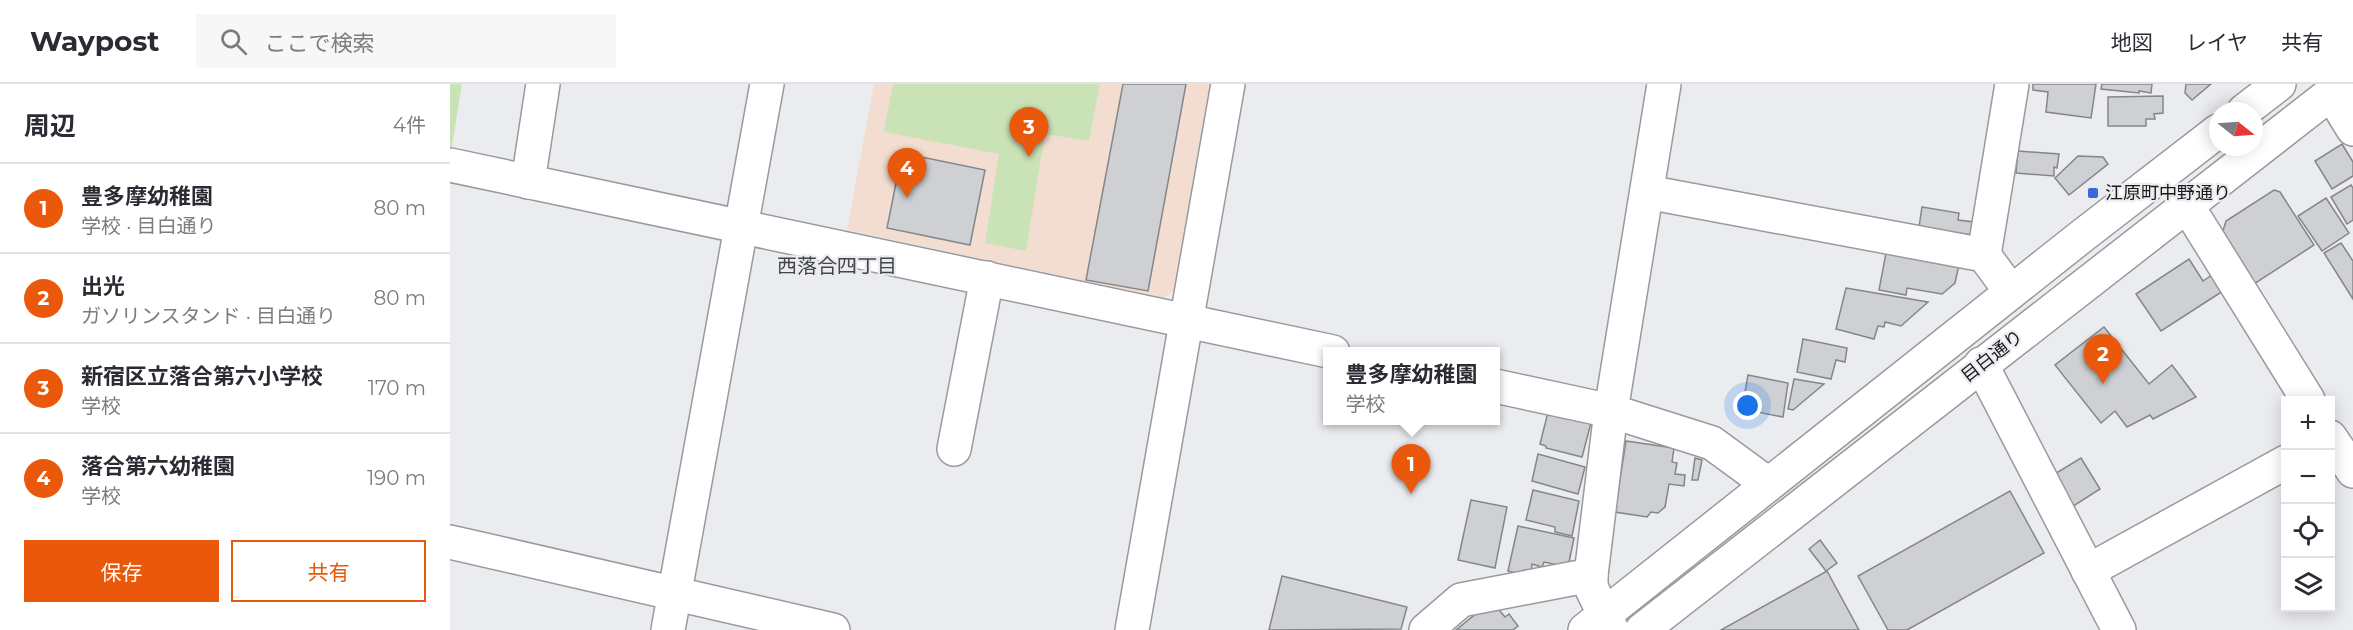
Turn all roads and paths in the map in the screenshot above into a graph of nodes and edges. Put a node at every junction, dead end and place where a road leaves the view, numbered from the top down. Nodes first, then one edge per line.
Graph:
1 (543, 84) edge
2 (767, 84) edge
3 (1228, 84) edge
4 (1664, 84) edge
5 (2012, 84) edge
6 (2279, 84) edge
7 (2337, 88) edge
8 (2256, 102) edge
9 (2353, 129) edge
10 (2209, 138) edge
11 (450, 165) edge
12 (528, 182) junction
13 (1647, 192) junction
14 (2188, 207) junction
15 (742, 226) junction
16 (1984, 255) junction
17 (987, 278) junction
18 (2011, 292) junction
19 (1187, 320) junction
20 (1323, 349) edge
21 (1981, 364) junction
22 (1500, 387) edge
23 (2306, 396) edge
24 (1611, 411) junction
25 (2353, 425) edge
26 (2335, 435) edge
27 (2335, 443) edge
28 (954, 449) dead end
29 (2281, 465) edge
30 (2353, 471) edge
31 (1768, 484) junction
32 (450, 542) edge
33 (2088, 571) junction
34 (1592, 575) junction
35 (674, 595) junction
36 (1601, 625) edge
37 (668, 630) edge
38 (833, 630) edge
39 (1132, 630) edge
40 (1426, 630) edge
41 (1642, 630) edge
42 (2119, 630) edge

1 - 12 street
2 - 15 street
3 - 19 street
4 - 13 street
5 - 16 street
6 - 8 street
7 - 9 street
7 - 14 street, 目白通り
10 - 18 street
11 - 12 street
12 - 15 street
13 - 16 street
13 - 24 street
14 - 21 street, 目白通り
14 - 23 street
15 - 17 street
15 - 35 street
16 - 18 street
17 - 19 street
17 - 28 street
18 - 31 street
19 - 20 street
19 - 39 street
21 - 33 street
21 - 41 street, 目白通り
22 - 24 street
24 - 31 street
24 - 34 street
25 - 26 street
27 - 30 street
29 - 33 street
31 - 36 street
32 - 35 street
33 - 42 street
34 - 36 street
34 - 40 street
35 - 37 street
35 - 38 street

